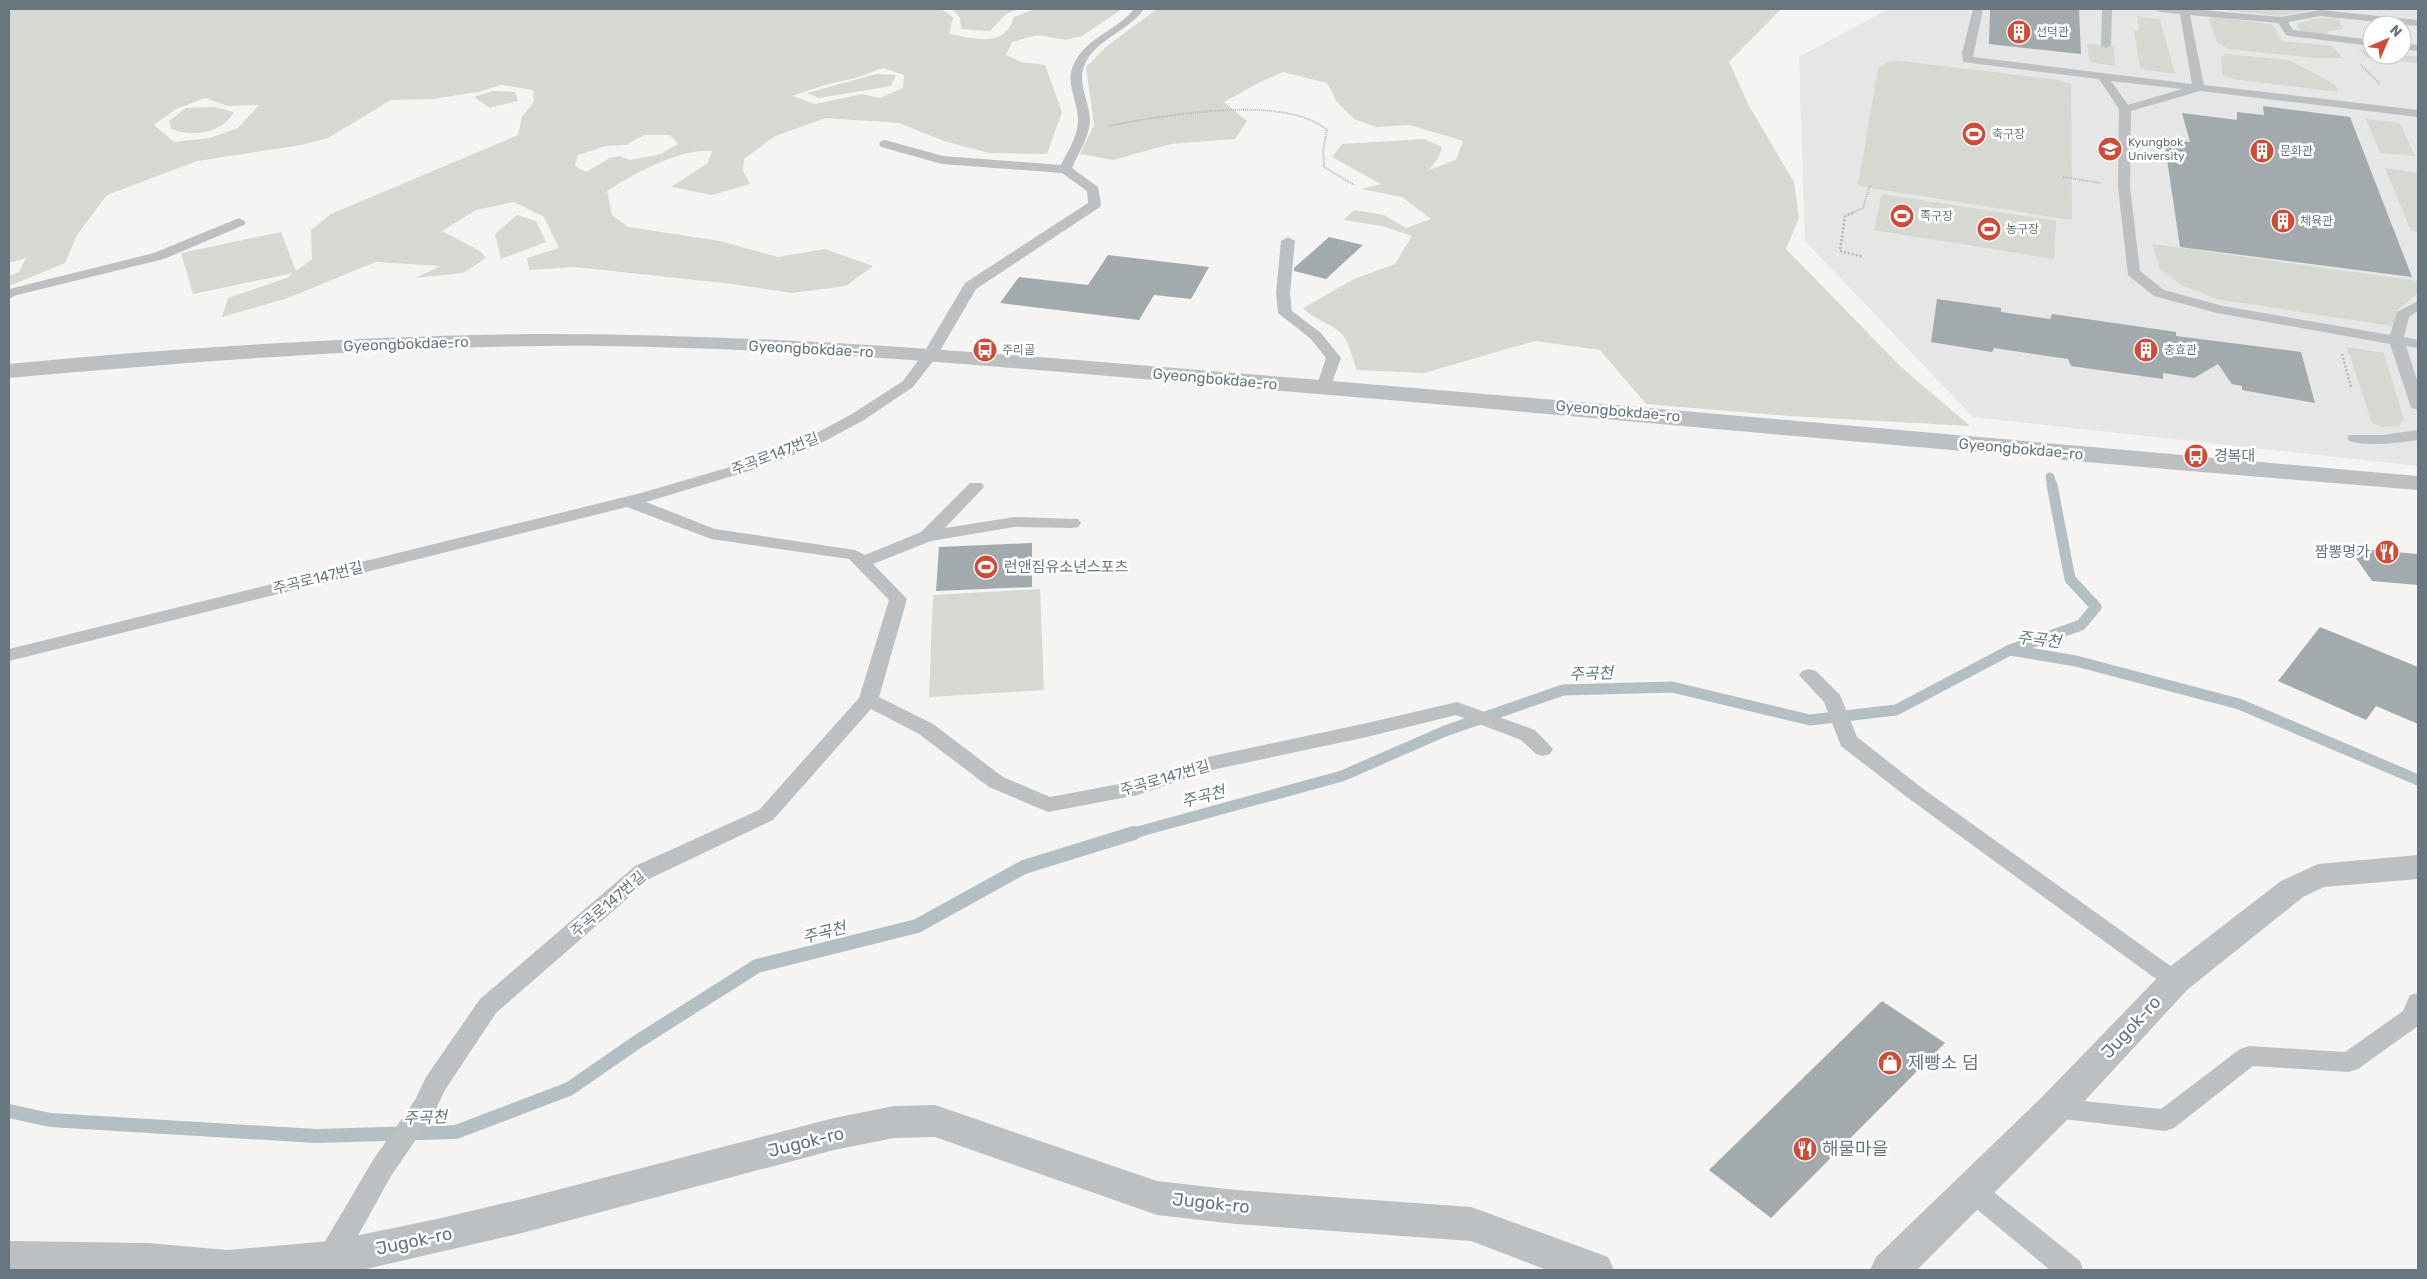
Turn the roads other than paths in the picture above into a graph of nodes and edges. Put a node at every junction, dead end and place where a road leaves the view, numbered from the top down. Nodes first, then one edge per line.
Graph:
1 (1139, 9) edge
2 (1978, 9) edge
3 (2108, 9) edge
4 (2160, 9) edge
5 (2185, 10) edge
6 (2281, 20) junction
7 (2418, 22) edge
8 (2362, 42) edge
9 (2106, 45) dead end
10 (2103, 77) junction
11 (2199, 88) junction
12 (2125, 109) junction
13 (2418, 114) edge
14 (885, 144) dead end
15 (1065, 169) junction
16 (239, 222) dead end
17 (1288, 242) dead end
18 (9, 295) edge
19 (2418, 305) edge
20 (2396, 340) junction
21 (2418, 344) edge
22 (930, 356) junction
23 (9, 371) edge
24 (1324, 388) junction
25 (2418, 405) edge
26 (2418, 435) edge
27 (2356, 438) dead end
28 (2418, 483) edge
29 (976, 487) dead end
30 (627, 501) junction
31 (1072, 523) dead end
32 (926, 536) junction
33 (862, 562) junction
34 (9, 655) edge
35 (1809, 674) dead end
36 (868, 700) junction
37 (1509, 728) joint
38 (1848, 742) joint
39 (1543, 749) dead end
40 (2418, 867) edge
41 (2175, 981) junction
42 (2418, 1002) edge
43 (2055, 1108) junction
44 (1971, 1189) junction
45 (9, 1259) edge
46 (330, 1259) junction
47 (226, 1269) edge
48 (1594, 1270) edge
49 (1890, 1270) edge
50 (2070, 1270) edge

1 - 15 lane
2 - 10 lane
3 - 9 lane
4 - 5 lane
5 - 6 lane
5 - 11 lane
6 - 7 lane
6 - 8 lane
10 - 11 lane
10 - 12 lane
11 - 12 lane
11 - 13 lane
12 - 20 lane
14 - 15 lane
15 - 22 lane, 주곡로147번길
16 - 18 lane
17 - 24 lane
19 - 20 lane
20 - 21 lane
20 - 25 lane
22 - 23 street, Gyeongbokdae-ro
22 - 24 street, Gyeongbokdae-ro
22 - 30 lane, 주곡로147번길
24 - 28 street, Gyeongbokdae-ro
26 - 27 lane
29 - 32 lane
30 - 33 lane, 주곡로147번길
30 - 34 lane, 주곡로147번길
31 - 32 lane
32 - 33 lane
33 - 36 lane, 주곡로147번길
35 - 38 lane
36 - 37 lane, 주곡로147번길
36 - 46 lane, 주곡로147번길
37 - 39 lane
38 - 41 lane
40 - 41 street, Jugok-ro
41 - 43 street, Jugok-ro
42 - 43 lane
43 - 44 street, Jugok-ro
44 - 49 street, Jugok-ro
44 - 50 lane
45 - 47 street, Jugok-ro
46 - 47 street, Jugok-ro
46 - 48 street, Jugok-ro

